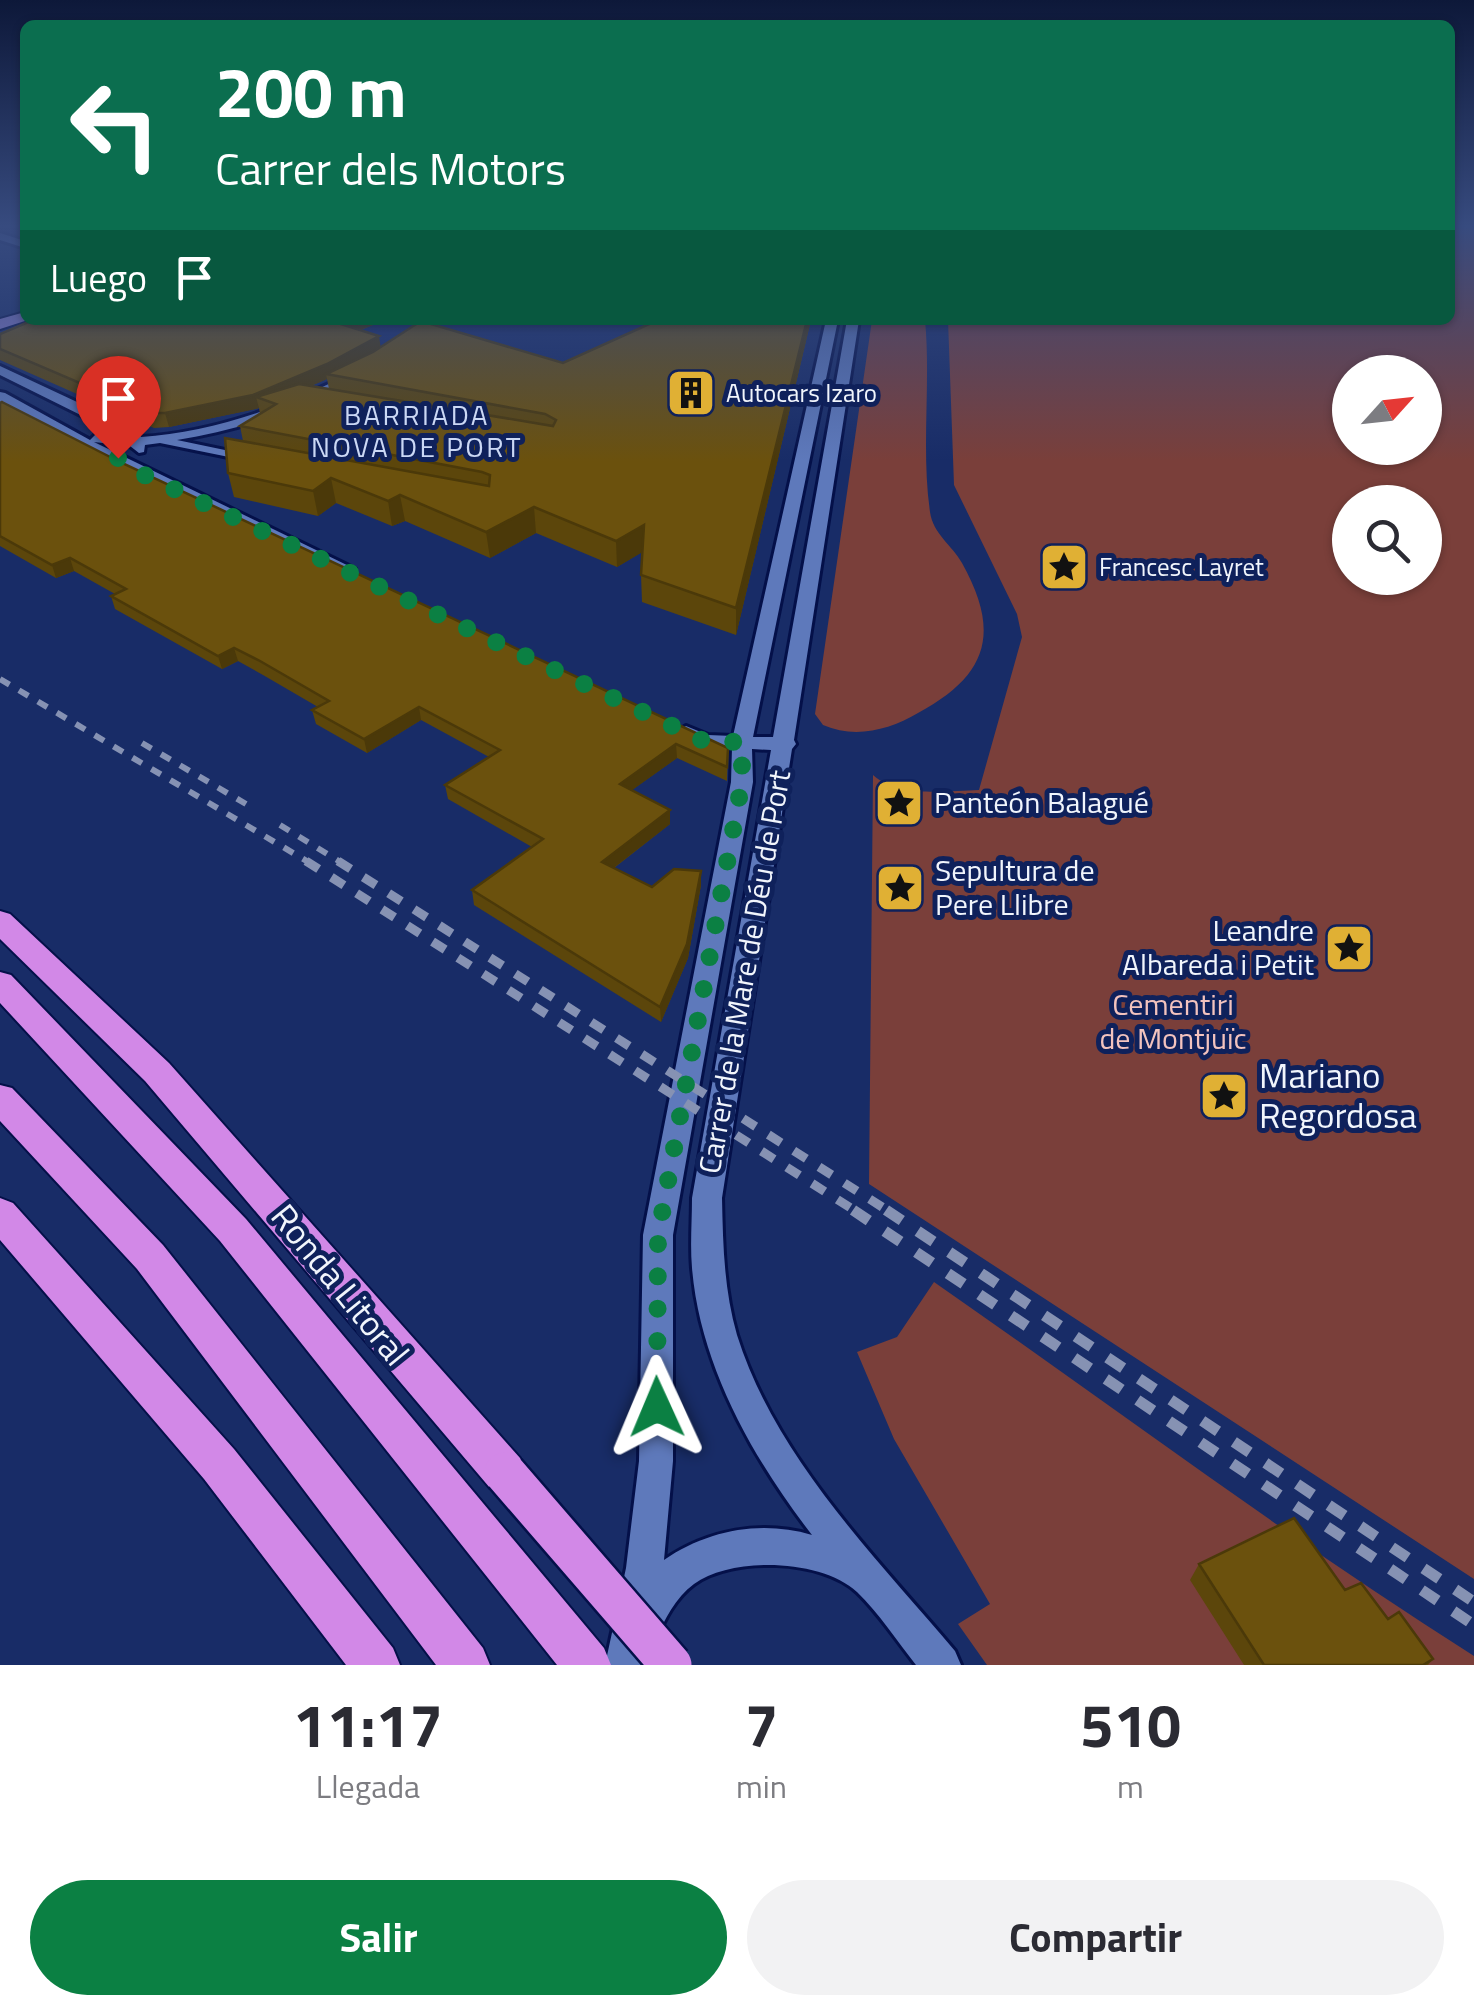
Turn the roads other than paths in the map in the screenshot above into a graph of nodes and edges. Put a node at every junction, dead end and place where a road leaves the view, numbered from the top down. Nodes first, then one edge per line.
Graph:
1 (33, 325) edge
2 (831, 325) edge
3 (852, 325) edge
4 (0, 336) edge
5 (0, 370) edge
6 (363, 372) edge
7 (50, 395) junction
8 (4, 399) edge
9 (299, 399) junction
10 (327, 404) edge
11 (73, 435) junction
12 (164, 442) junction
13 (140, 443) junction
14 (275, 464) edge
15 (153, 477) junction
16 (361, 577) edge
17 (669, 724) edge
18 (742, 742) junction
19 (786, 744) junction
20 (0, 921) edge
21 (0, 983) edge
22 (0, 1098) edge
23 (0, 1214) edge
24 (874, 1582) junction
25 (460, 1658) edge
26 (376, 1665) edge
27 (587, 1665) edge
28 (626, 1665) edge
29 (672, 1665) edge
30 (941, 1665) edge

1 - 4 main road
2 - 18 street, Carrer de la Mare de Déu de Port
3 - 19 street, Carrer de la Mare de Déu de Port
5 - 7 street
6 - 9 street
7 - 8 street
7 - 13 street
8 - 11 street
9 - 10 street
9 - 12 street
11 - 13 street
11 - 15 street
12 - 13 street
12 - 14 street
13 - 15 street
15 - 16 street
17 - 18 street
18 - 19 street
18 - 28 street, Carrer de la Mare de Déu de Port
19 - 24 street, Carrer de la Mare de Déu de Port
20 - 29 highway, bridge
21 - 27 highway, Ronda Litoral
22 - 25 highway
23 - 26 highway
24 - 28 street, Carrer de la Mare de Déu de Port
24 - 30 street, Carrer de la Mare de Déu de Port

